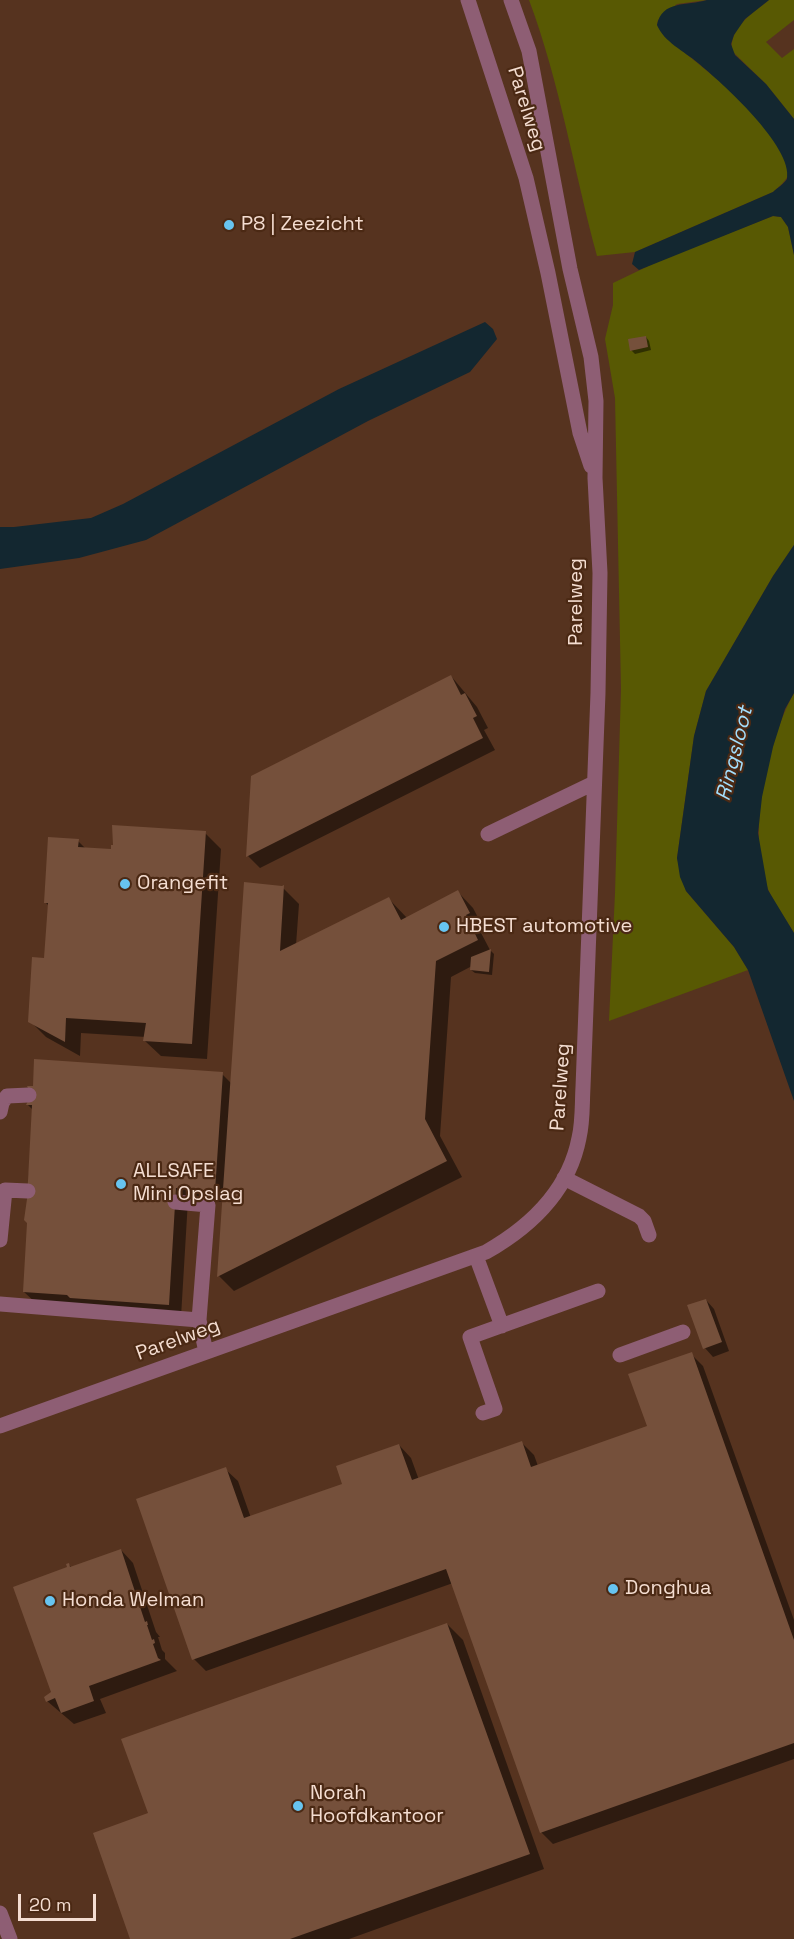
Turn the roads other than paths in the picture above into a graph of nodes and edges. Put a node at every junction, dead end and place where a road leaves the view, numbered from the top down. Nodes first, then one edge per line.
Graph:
1 (468, 0) edge
2 (512, 0) edge
3 (595, 478) junction
4 (594, 783) junction
5 (488, 834) dead end
6 (29, 1095) dead end
7 (0, 1112) edge
8 (564, 1178) junction
9 (3, 1184) edge
10 (28, 1191) dead end
11 (175, 1202) dead end
12 (649, 1235) dead end
13 (0, 1240) edge
14 (476, 1256) junction
15 (598, 1292) dead end
16 (0, 1304) edge
17 (199, 1320) junction
18 (502, 1326) junction
19 (683, 1332) dead end
20 (206, 1352) junction
21 (620, 1355) dead end
22 (483, 1413) dead end
23 (0, 1426) edge
24 (0, 1913) edge
25 (10, 1939) edge

1 - 3 street, Parelweg
2 - 3 street, Parelweg
3 - 4 street, Parelweg
4 - 5 street
4 - 8 street, Parelweg
6 - 7 street
8 - 12 street
8 - 14 street, Parelweg
9 - 10 street
9 - 13 street
11 - 17 street
14 - 18 street
14 - 20 street, Parelweg
15 - 18 street
16 - 17 street
17 - 20 street
18 - 22 street
19 - 21 street
20 - 23 street, Parelweg
24 - 25 street

